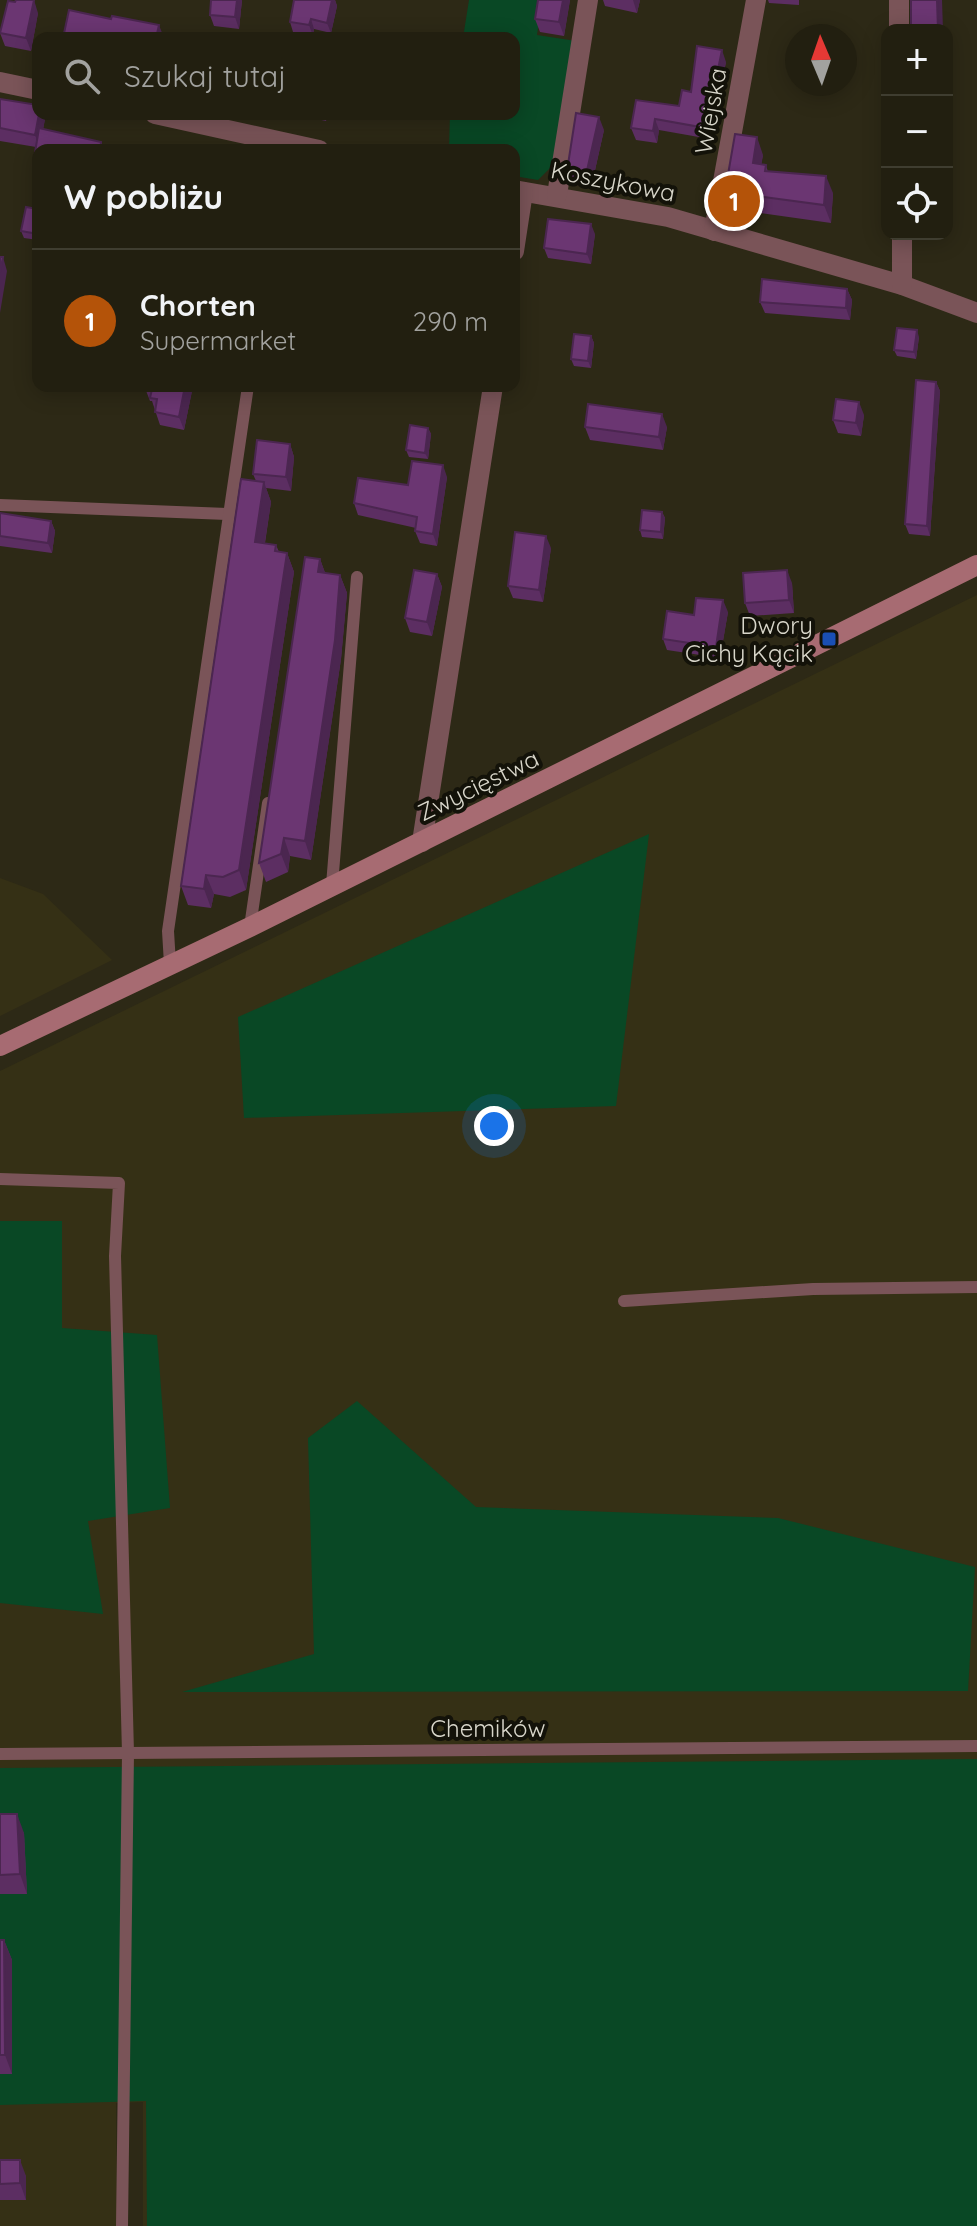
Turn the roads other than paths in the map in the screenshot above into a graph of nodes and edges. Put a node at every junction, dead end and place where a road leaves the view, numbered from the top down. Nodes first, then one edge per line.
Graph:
1 (588, 0) edge
2 (756, 0) edge
3 (899, 0) edge
4 (899, 24) edge
5 (0, 82) edge
6 (32, 89) edge
7 (185, 120) edge
8 (276, 144) edge
9 (520, 191) edge
10 (557, 195) junction
11 (714, 231) junction
12 (902, 240) edge
13 (902, 285) junction
14 (977, 313) edge
15 (247, 392) edge
16 (492, 392) edge
17 (0, 505) edge
18 (227, 514) junction
19 (977, 565) edge
20 (357, 577) dead end
21 (271, 782) edge
22 (422, 842) junction
23 (332, 885) junction
24 (250, 927) junction
25 (170, 964) junction
26 (0, 1046) edge
27 (0, 1179) edge
28 (977, 1287) edge
29 (624, 1301) dead end
30 (977, 1746) edge
31 (128, 1753) junction
32 (0, 1754) edge
33 (122, 2226) edge

1 - 10 street
2 - 11 street, Wiejska
3 - 4 street
5 - 6 street
7 - 8 street
9 - 10 street, Koszykowa
10 - 11 street, Koszykowa
11 - 13 street, Koszykowa
12 - 13 street
13 - 14 street, Koszykowa
15 - 18 lane
16 - 22 street
17 - 18 lane
18 - 25 lane
19 - 22 street, Zwycięstwa
20 - 23 lane
21 - 24 lane
22 - 23 street, Zwycięstwa
23 - 24 street, Zwycięstwa
24 - 25 street, Zwycięstwa
25 - 26 street, Zwycięstwa
27 - 31 lane
28 - 29 lane
30 - 31 lane, Chemików
31 - 32 lane, Chemików
31 - 33 lane

